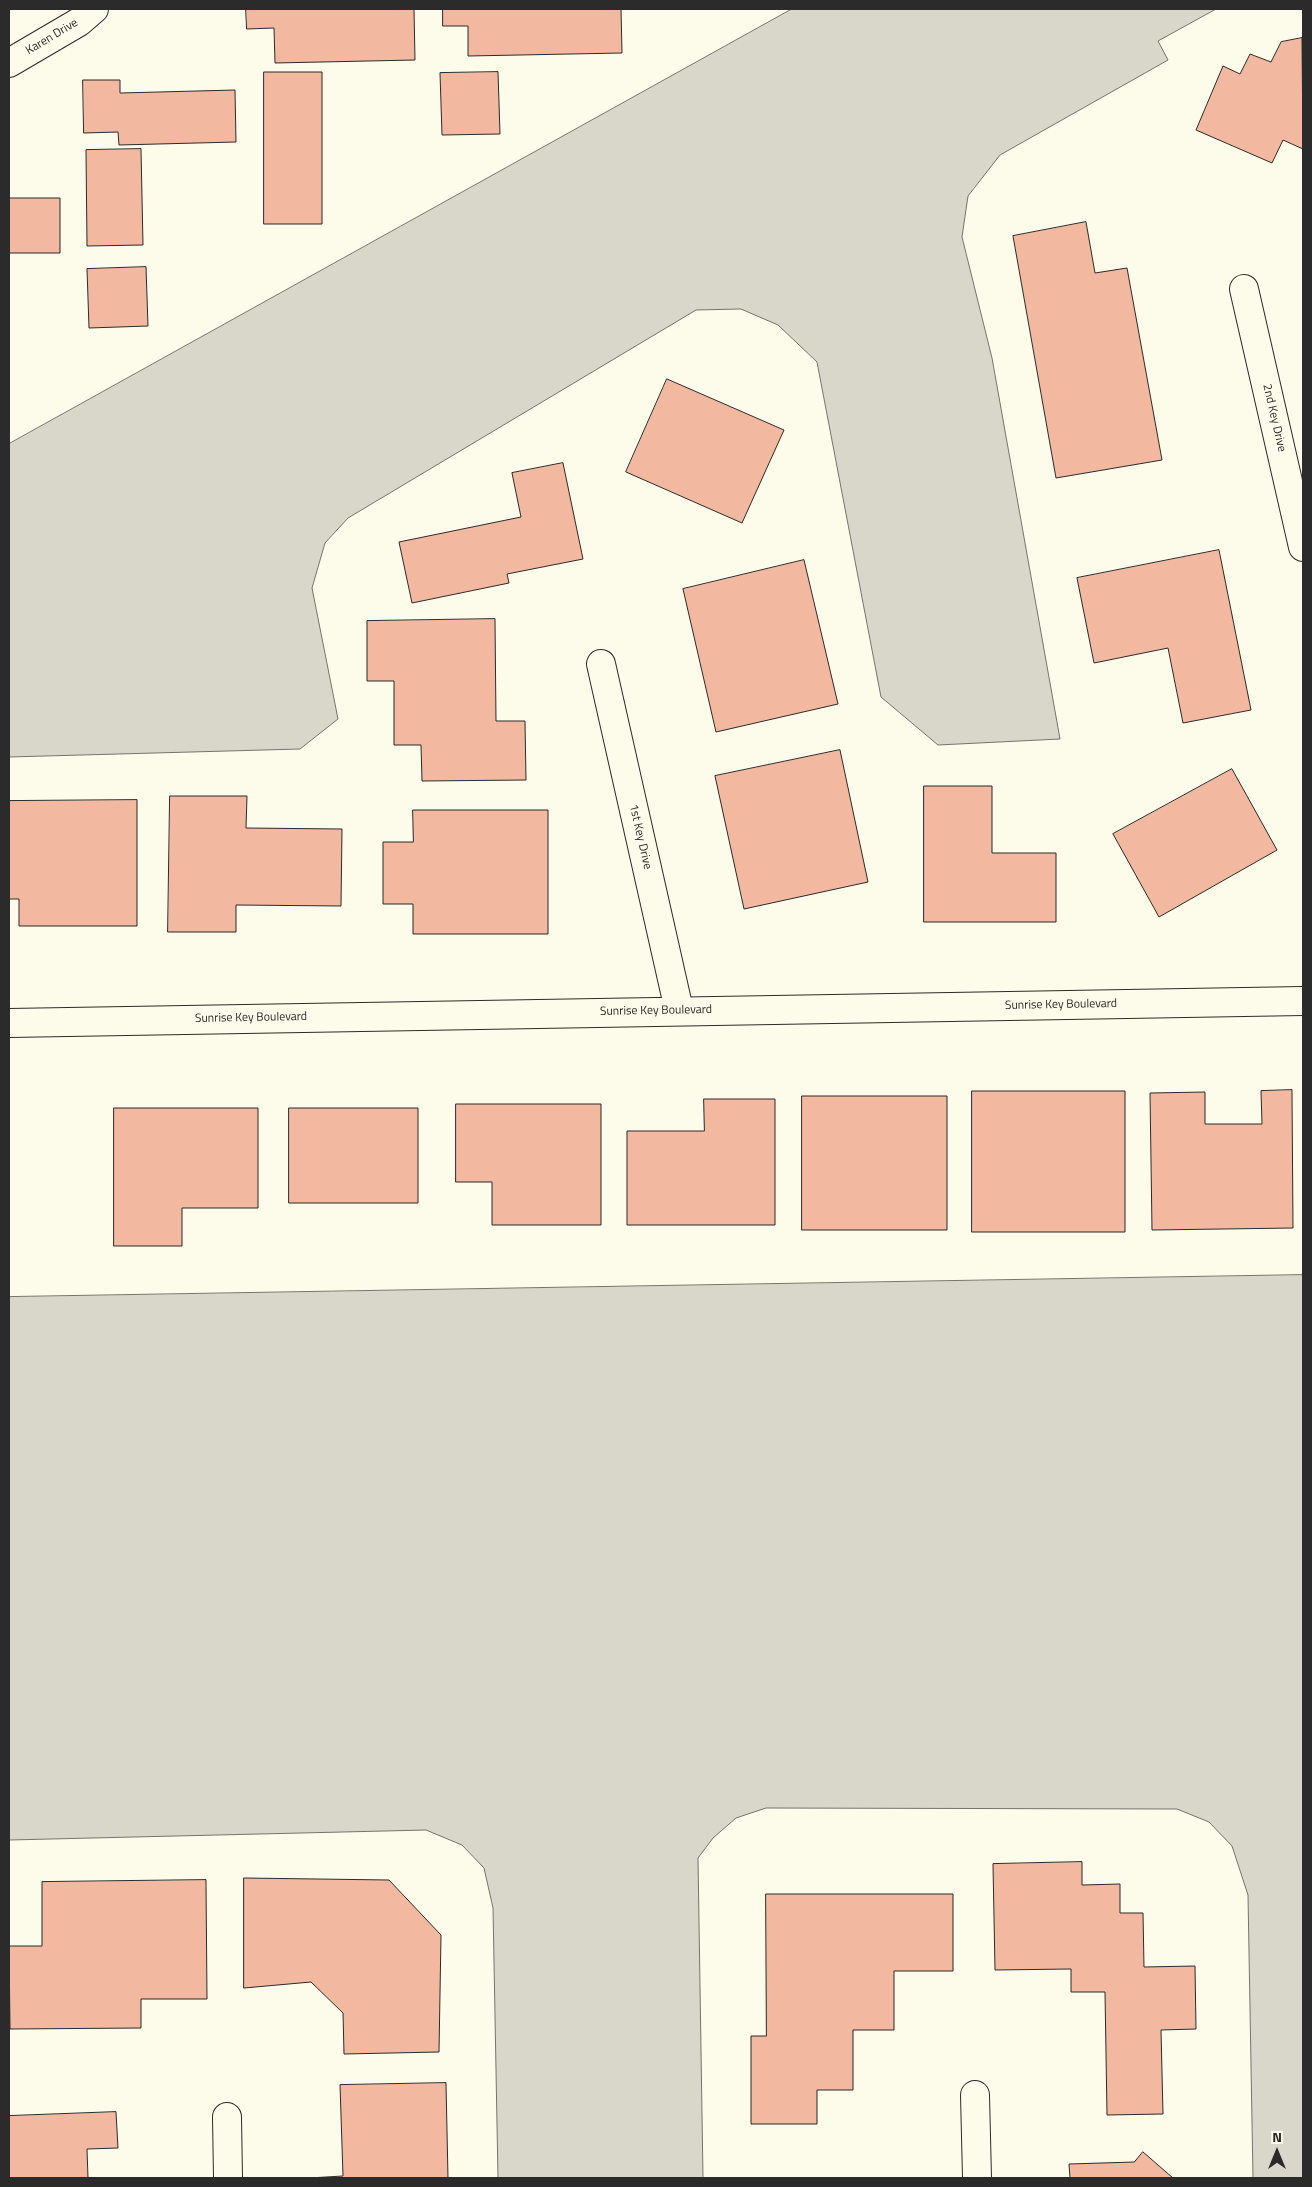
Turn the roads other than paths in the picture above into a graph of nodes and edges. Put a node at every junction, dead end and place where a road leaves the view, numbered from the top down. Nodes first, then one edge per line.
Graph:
1 (94, 9) edge
2 (9, 63) edge
3 (1244, 289) dead end
4 (1303, 546) edge
5 (602, 664) dead end
6 (1303, 1001) edge
7 (679, 1010) junction
8 (9, 1023) edge
9 (975, 2095) dead end
10 (227, 2117) dead end
11 (228, 2178) edge
12 (977, 2178) edge

1 - 2 street, Karen Drive
3 - 4 street, 2nd Key Drive
5 - 7 street, 1st Key Drive
6 - 7 street, Sunrise Key Boulevard
7 - 8 street, Sunrise Key Boulevard
9 - 12 street
10 - 11 street

